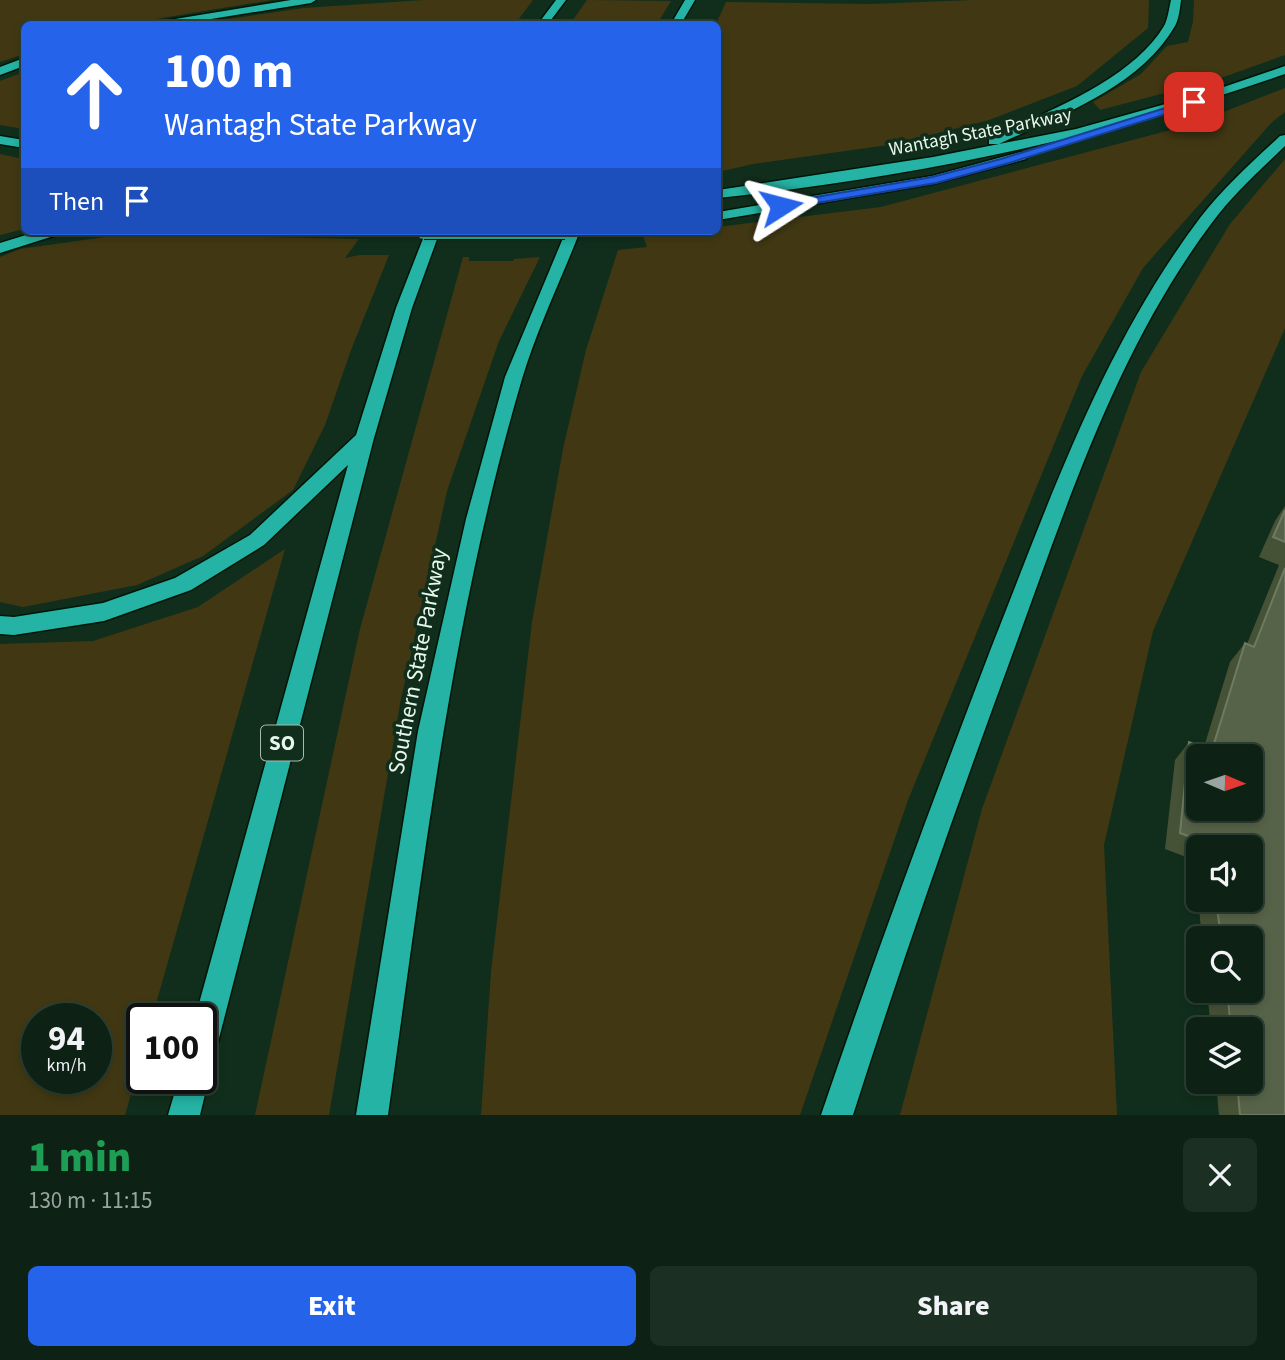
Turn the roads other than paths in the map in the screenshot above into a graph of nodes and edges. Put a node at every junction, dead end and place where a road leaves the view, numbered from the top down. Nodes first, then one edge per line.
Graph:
1 (311, 0) edge
2 (561, 0) edge
3 (690, 0) edge
4 (1177, 5) edge
5 (182, 21) edge
6 (545, 21) edge
7 (678, 21) edge
8 (1285, 70) edge
9 (1114, 125) junction
10 (1285, 139) edge
11 (0, 140) edge
12 (21, 144) edge
13 (967, 154) junction
14 (721, 194) edge
15 (721, 215) edge
16 (42, 235) edge
17 (431, 235) edge
18 (571, 235) edge
19 (0, 248) edge
20 (365, 438) junction
21 (0, 625) edge
22 (214, 1003) edge
23 (190, 1094) edge
24 (184, 1115) edge
25 (372, 1115) edge
26 (837, 1115) edge

1 - 5 highway
2 - 6 highway
3 - 7 highway
4 - 13 highway
8 - 9 highway, Wantagh State Parkway
9 - 13 highway, Wantagh State Parkway
9 - 15 highway
10 - 26 highway
11 - 12 highway
13 - 14 highway, Wantagh State Parkway
16 - 19 highway
17 - 20 highway, SO
18 - 25 highway, Southern State Parkway
20 - 21 highway
20 - 22 highway, SO
23 - 24 highway

